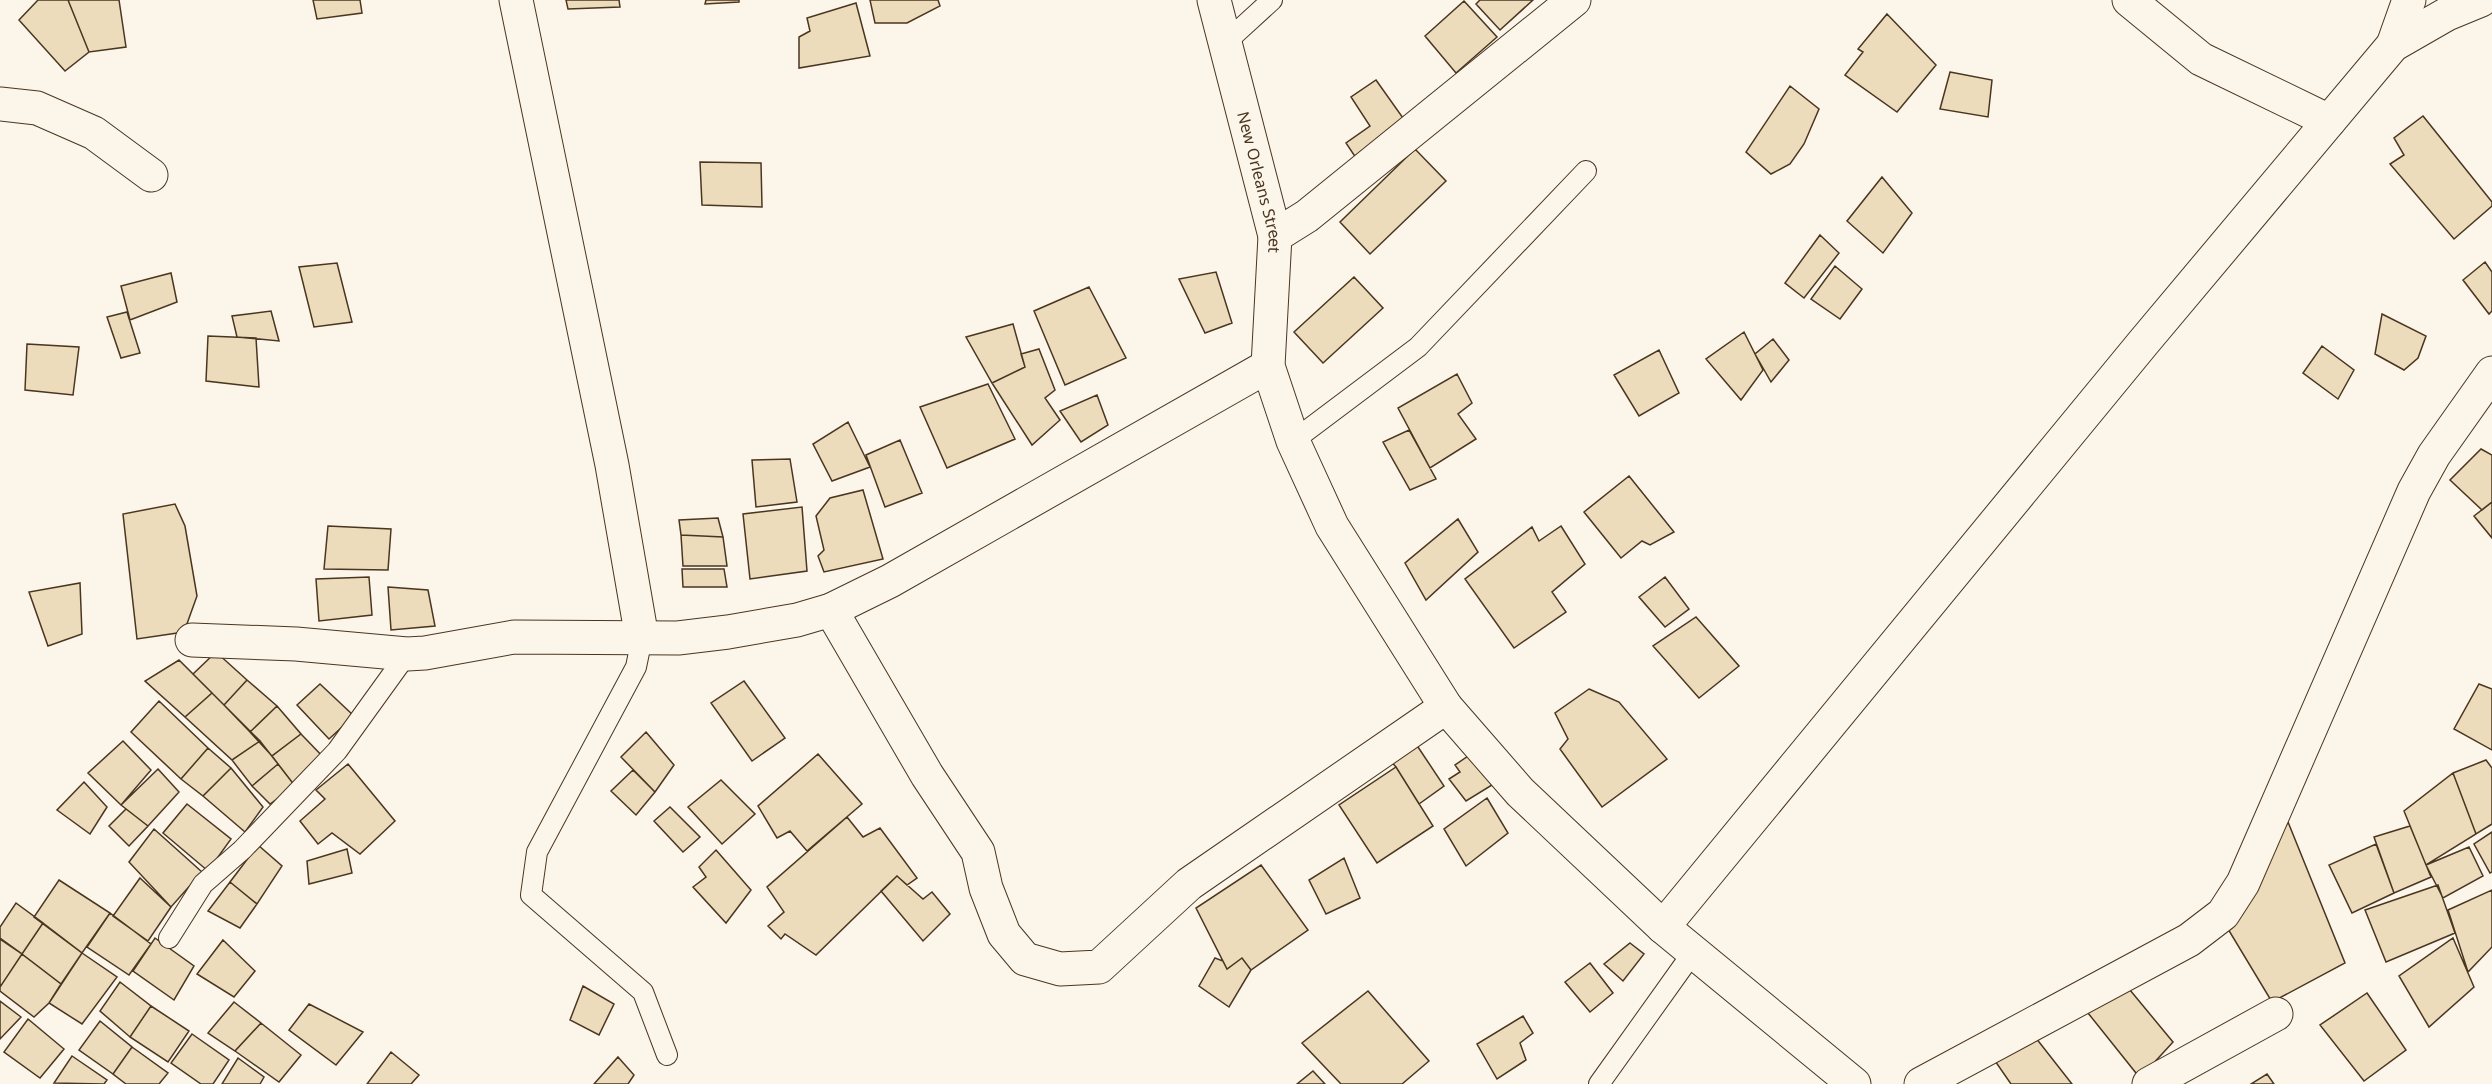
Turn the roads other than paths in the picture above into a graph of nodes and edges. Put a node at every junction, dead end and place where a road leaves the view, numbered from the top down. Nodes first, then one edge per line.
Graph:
1 (516, 0) edge
2 (1214, 0) edge
3 (1272, 0) edge
4 (1574, 0) edge
5 (2129, 0) edge
6 (2409, 0) edge
7 (2481, 0) edge
8 (2449, 7) edge
9 (1225, 43) junction
10 (2393, 45) junction
11 (0, 104) edge
12 (2329, 121) junction
13 (1586, 171) dead end
14 (151, 175) dead end
15 (1275, 236) junction
16 (1268, 366) junction
17 (2492, 373) edge
18 (1293, 441) junction
19 (831, 610) junction
20 (642, 638) junction
21 (192, 640) dead end
22 (407, 654) junction
23 (1446, 707) junction
24 (1663, 927) junction
25 (169, 938) dead end
26 (1694, 951) junction
27 (2276, 1014) dead end
28 (668, 1055) dead end
29 (1599, 1084) edge
30 (1854, 1084) edge
31 (1920, 1084) edge
32 (2149, 1084) edge

1 - 20 street
2 - 9 street, New Orleans Street
3 - 9 lane
4 - 15 street
5 - 12 street
6 - 10 street
7 - 8 street
8 - 10 street
9 - 15 street, New Orleans Street
10 - 12 street
11 - 14 street
12 - 24 street
13 - 18 lane
15 - 16 street, New Orleans Street
16 - 18 street
16 - 19 street
17 - 31 street
18 - 23 street
19 - 20 street
19 - 23 street
20 - 22 street
20 - 28 lane
21 - 22 street
22 - 25 lane
23 - 24 street
24 - 26 street
26 - 29 lane
26 - 30 street
27 - 32 street

